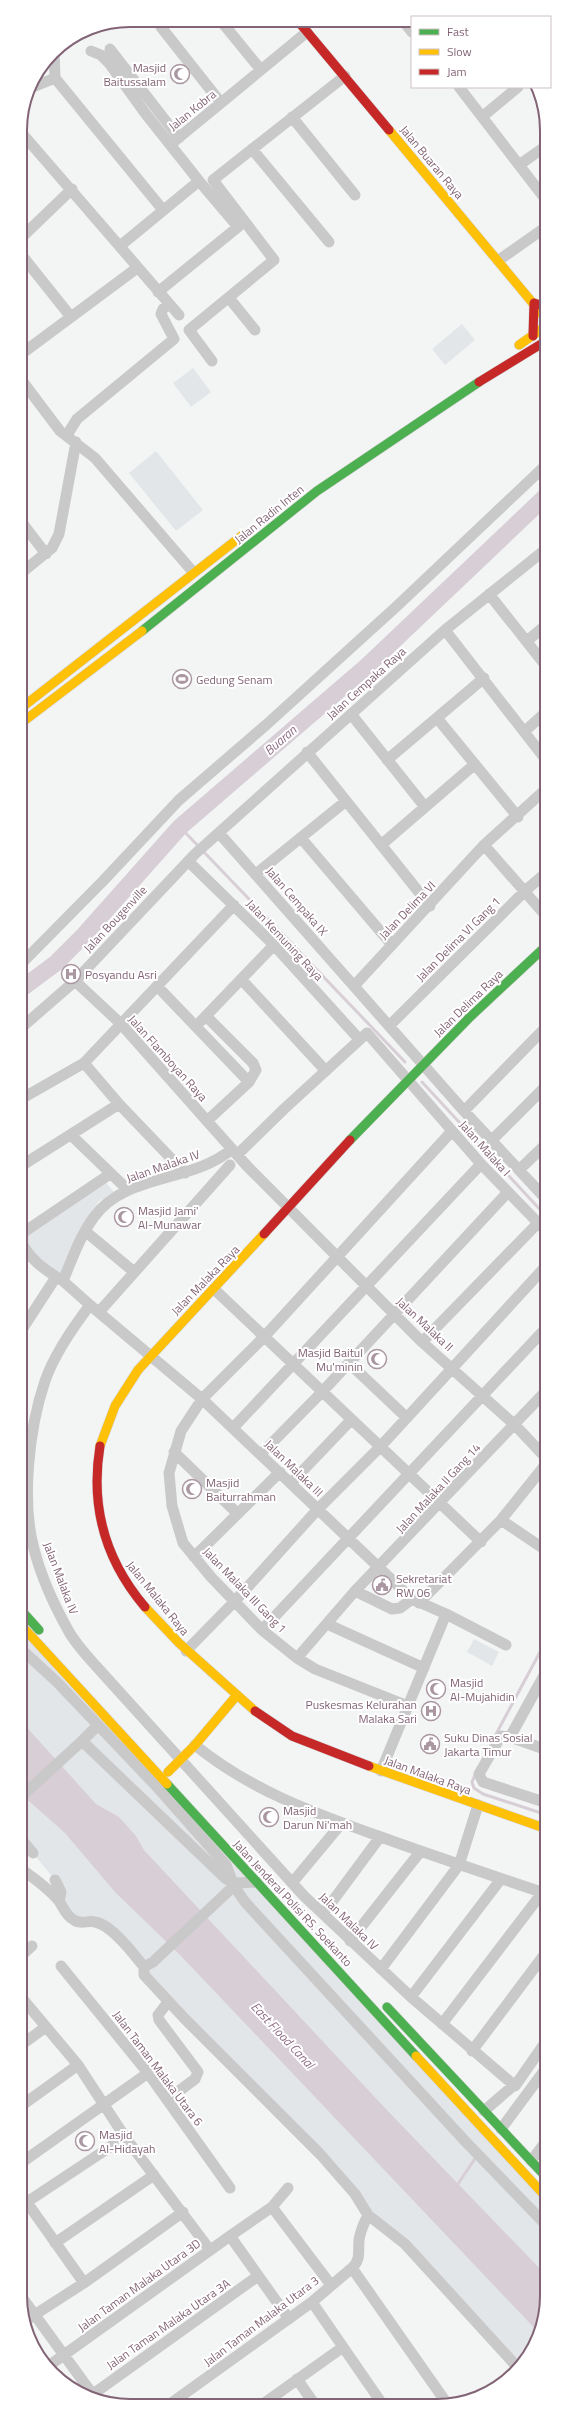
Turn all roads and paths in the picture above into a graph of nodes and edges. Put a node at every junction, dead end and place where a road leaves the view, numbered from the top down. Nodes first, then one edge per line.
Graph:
1 (161, 27) dead end
2 (226, 27) edge
3 (303, 27) edge
4 (307, 32) junction
5 (110, 49) dead end
6 (91, 51) dead end
7 (54, 60) edge
8 (261, 70) junction
9 (345, 76) junction
10 (55, 78) junction
11 (37, 85) edge
12 (460, 88) edge
13 (517, 88) edge
14 (221, 103) junction
15 (292, 117) junction
16 (482, 117) junction
17 (27, 139) edge
18 (175, 141) junction
19 (252, 149) junction
20 (540, 150) edge
21 (519, 165) junction
22 (199, 181) junction
23 (72, 189) junction
24 (540, 192) edge
25 (355, 195) dead end
26 (163, 210) junction
27 (27, 230) edge
28 (540, 231) edge
29 (329, 242) dead end
30 (120, 246) junction
31 (499, 260) junction
32 (27, 262) edge
33 (137, 268) junction
34 (158, 292) junction
35 (229, 298) junction
36 (534, 303) junction
37 (169, 304) junction
38 (540, 305) edge
39 (540, 311) edge
40 (179, 315) dead end
41 (71, 317) junction
42 (255, 330) dead end
43 (540, 331) edge
44 (533, 336) junction
45 (540, 346) edge
46 (27, 350) edge
47 (509, 352) dead end
48 (496, 360) dead end
49 (212, 361) dead end
50 (457, 385) dead end
51 (27, 387) edge
52 (67, 435) junction
53 (76, 442) junction
54 (540, 471) edge
55 (252, 528) dead end
56 (27, 529) edge
57 (46, 554) junction
58 (540, 554) edge
59 (27, 569) edge
60 (193, 572) junction
61 (489, 594) junction
62 (445, 630) junction
63 (540, 630) edge
64 (527, 641) junction
65 (93, 651) junction
66 (540, 658) edge
67 (102, 660) junction
68 (484, 678) junction
69 (27, 703) edge
70 (351, 714) junction
71 (540, 717) edge
72 (437, 718) junction
73 (27, 719) edge
74 (525, 731) junction
75 (307, 752) junction
76 (540, 752) edge
77 (387, 760) junction
78 (475, 764) junction
79 (540, 796) edge
80 (346, 801) junction
81 (425, 807) junction
82 (518, 817) junction
83 (219, 833) junction
84 (301, 838) junction
85 (209, 842) joint
86 (381, 845) junction
87 (484, 845) junction
88 (192, 858) junction
89 (256, 874) junction
90 (540, 878) edge
91 (526, 890) junction
92 (234, 905) junction
93 (430, 906) junction
94 (540, 908) edge
95 (274, 945) junction
96 (392, 945) junction
97 (540, 951) edge
98 (27, 957) edge
99 (75, 980) junction
100 (241, 980) junction
101 (157, 986) junction
102 (354, 986) junction
103 (206, 1016) junction
104 (27, 1022) edge
105 (122, 1024) junction
106 (197, 1025) junction
107 (389, 1026) junction
108 (540, 1033) edge
109 (359, 1039) junction
110 (84, 1062) junction
111 (423, 1064) junction
112 (326, 1071) junction
113 (408, 1078) junction
114 (249, 1082) junction
115 (540, 1092) edge
116 (27, 1095) edge
117 (119, 1104) junction
118 (464, 1111) junction
119 (207, 1121) junction
120 (452, 1131) junction
121 (71, 1135) junction
122 (492, 1140) junction
123 (540, 1150) edge
124 (234, 1152) junction
125 (27, 1162) edge
126 (481, 1164) junction
127 (230, 1165) dead end
128 (520, 1169) junction
129 (185, 1173) junction
130 (110, 1174) junction
131 (128, 1190) junction
132 (508, 1192) junction
133 (540, 1192) edge
134 (289, 1207) junction
135 (538, 1223) junction
136 (540, 1225) edge
137 (27, 1230) edge
138 (85, 1231) junction
139 (27, 1251) edge
140 (337, 1256) junction
141 (133, 1271) junction
142 (540, 1273) edge
143 (59, 1279) junction
144 (366, 1284) junction
145 (214, 1289) junction
146 (90, 1305) junction
147 (99, 1312) junction
148 (394, 1313) junction
149 (27, 1315) edge
150 (540, 1334) edge
151 (264, 1337) junction
152 (422, 1342) junction
153 (149, 1354) junction
154 (349, 1363) junction
155 (292, 1365) junction
156 (453, 1368) junction
157 (322, 1392) junction
158 (483, 1395) junction
159 (540, 1398) edge
160 (202, 1399) junction
161 (407, 1418) junction
162 (351, 1420) junction
163 (515, 1425) junction
164 (233, 1428) junction
165 (380, 1447) junction
166 (174, 1452) junction
167 (540, 1452) edge
168 (261, 1454) junction
169 (540, 1471) edge
170 (280, 1472) junction
171 (408, 1474) junction
172 (291, 1482) junction
173 (440, 1504) junction
174 (318, 1509) junction
175 (238, 1514) junction
176 (501, 1520) junction
177 (347, 1538) junction
178 (481, 1542) junction
179 (540, 1547) edge
180 (194, 1557) junction
181 (379, 1568) junction
182 (355, 1591) junction
183 (235, 1601) junction
184 (416, 1601) junction
185 (446, 1614) junction
186 (27, 1617) edge
187 (327, 1624) junction
188 (262, 1630) junction
189 (27, 1632) edge
190 (506, 1645) dead end
191 (186, 1651) junction
192 (27, 1654) edge
193 (297, 1658) junction
194 (424, 1668) junction
195 (540, 1681) edge
196 (237, 1695) junction
197 (408, 1706) junction
198 (98, 1725) junction
199 (505, 1737) junction
200 (82, 1741) junction
201 (195, 1745) junction
202 (540, 1748) edge
203 (179, 1761) junction
204 (381, 1771) junction
205 (168, 1772) junction
206 (27, 1792) edge
207 (540, 1801) edge
208 (478, 1806) junction
209 (341, 1824) junction
210 (540, 1827) edge
211 (380, 1837) junction
212 (234, 1843) dead end
213 (27, 1846) edge
214 (420, 1852) junction
215 (33, 1853) dead end
216 (241, 1865) junction
217 (459, 1865) junction
218 (27, 1874) edge
219 (501, 1879) junction
220 (55, 1880) dead end
221 (257, 1882) junction
222 (292, 1883) junction
223 (235, 1884) junction
224 (540, 1893) edge
225 (540, 1899) edge
226 (59, 1901) junction
227 (323, 1914) junction
228 (350, 1941) junction
229 (32, 1946) dead end
230 (27, 1951) edge
231 (540, 1960) edge
232 (149, 1965) junction
233 (61, 1966) dead end
234 (381, 1969) junction
235 (411, 1997) junction
236 (379, 1998) dead end
237 (168, 2002) junction
238 (27, 2004) edge
239 (442, 2024) junction
240 (46, 2027) junction
241 (27, 2041) edge
242 (472, 2051) junction
243 (540, 2051) edge
244 (78, 2065) junction
245 (148, 2073) junction
246 (540, 2076) edge
247 (514, 2085) junction
248 (167, 2100) junction
249 (27, 2102) edge
250 (102, 2103) junction
251 (484, 2111) junction
252 (501, 2129) junction
253 (125, 2137) junction
254 (540, 2149) edge
255 (27, 2159) edge
256 (530, 2161) junction
257 (540, 2171) edge
258 (154, 2175) junction
259 (230, 2188) dead end
260 (288, 2188) dead end
261 (540, 2190) edge
262 (27, 2196) edge
263 (27, 2202) edge
264 (272, 2207) junction
265 (183, 2212) junction
266 (368, 2215) junction
267 (540, 2219) edge
268 (230, 2236) junction
269 (55, 2243) junction
270 (210, 2250) junction
271 (352, 2268) junction
272 (258, 2276) junction
273 (84, 2283) junction
274 (331, 2285) junction
275 (312, 2302) junction
276 (30, 2318) edge
277 (289, 2319) junction
278 (341, 2348) junction
279 (64, 2355) junction
280 (52, 2364) edge
281 (515, 2364) edge
282 (297, 2379) junction
283 (88, 2390) edge
284 (97, 2394) edge
285 (177, 2399) edge
286 (271, 2399) edge
287 (309, 2399) edge
288 (379, 2399) edge
289 (443, 2399) edge

1 - 14 street
2 - 8 street
3 - 4 main road, Jalan Buaran Raya
4 - 8 street, Jalan Kobra
4 - 9 main road, Jalan Buaran Raya
5 - 18 street
6 - 18 street
7 - 10 street
8 - 14 street, Jalan Kobra
9 - 15 street
9 - 31 main road, Jalan Buaran Raya
10 - 11 street
10 - 26 street
12 - 16 street
13 - 16 street
14 - 18 street, Jalan Kobra
15 - 19 street
15 - 25 street
16 - 21 street
17 - 23 street
18 - 22 street, Jalan Kobra
19 - 29 street
19 - 35 street
20 - 21 street
21 - 24 street
22 - 26 street
22 - 34 street, Jalan Kobra
23 - 27 street
23 - 30 street
26 - 30 street
28 - 31 street
30 - 33 street
31 - 36 main road, Jalan Buaran Raya
32 - 41 street
33 - 34 street
33 - 41 street
34 - 37 street
35 - 42 street
35 - 49 street
36 - 38 main road
36 - 39 main road, Jalan Buaran Raya
36 - 44 main road
37 - 40 street
37 - 52 street
41 - 46 street
43 - 44 main road
44 - 47 main road
45 - 67 main road, Jalan Radin Inten
48 - 50 main road
51 - 52 street
52 - 53 street
53 - 57 street
53 - 60 street
54 - 98 street
55 - 60 main road, Jalan Radin Inten
56 - 57 street
57 - 59 street
58 - 61 street, Jalan Cempaka Raya
60 - 65 main road, Jalan Radin Inten
61 - 62 street, Jalan Cempaka Raya
61 - 64 street
62 - 68 street
62 - 70 street, Jalan Cempaka Raya
63 - 64 street
64 - 66 street
65 - 67 main road
65 - 69 main road, Jalan Radin Inten
67 - 73 main road, Jalan Radin Inten
68 - 72 street
68 - 74 street
70 - 75 street, Jalan Cempaka Raya
70 - 77 street
71 - 74 street
72 - 77 street
72 - 78 street
74 - 76 street
75 - 80 street
75 - 83 street, Jalan Cempaka Raya
77 - 81 street
78 - 81 street
78 - 82 street
79 - 82 street, Jalan Delima VI
80 - 84 street
80 - 86 street
81 - 86 street
82 - 87 street, Jalan Delima VI
83 - 85 street, Jalan Cempaka Raya
83 - 89 street, Jalan Cempaka IX
84 - 89 street
84 - 96 street
85 - 88 street, Jalan Bougenville
86 - 93 street
87 - 91 street
87 - 93 street, Jalan Delima VI
88 - 92 street, Jalan Kemuning Raya
88 - 99 street, Jalan Bougenville
89 - 102 street, Jalan Cempaka IX
90 - 91 street, Jalan Delima VI Gang 1
91 - 94 street
91 - 107 street, Jalan Delima VI Gang 1
92 - 95 street, Jalan Kemuning Raya
92 - 101 street
93 - 96 street, Jalan Delima VI
95 - 100 street
95 - 109 street, Jalan Kemuning Raya
96 - 102 street, Jalan Delima VI
97 - 111 main road, Jalan Delima Raya
99 - 104 street, Jalan Bougenville
99 - 105 street, Jalan Flamboyan Raya
100 - 103 street
100 - 112 street
101 - 105 street
101 - 106 street
102 - 107 street
103 - 106 street
103 - 114 street
105 - 110 street
105 - 119 street, Jalan Flamboyan Raya
106 - 114 street
107 - 111 street
108 - 118 street
109 - 112 street, Jalan Malaka IV
109 - 113 street
110 - 116 street
110 - 117 street
111 - 113 main road, Jalan Delima Raya
111 - 118 street
112 - 124 street, Jalan Malaka IV
113 - 120 street, Jalan Malaka I
113 - 134 main road, Jalan Malaka Raya
114 - 119 street
115 - 122 street
117 - 121 street
117 - 129 street
118 - 122 street
119 - 124 street, Jalan Flamboyan Raya
120 - 126 street, Jalan Malaka I
120 - 140 street, Jalan Malaka III Gang 1
121 - 125 street
121 - 130 street
122 - 128 street
123 - 128 street
124 - 129 street, Jalan Malaka IV
124 - 134 street, Jalan Flamboyan Raya
126 - 132 street, Jalan Malaka I
126 - 144 street
127 - 141 street
128 - 133 street
129 - 131 street, Jalan Malaka IV
130 - 131 street
130 - 137 street
131 - 138 street, Jalan Malaka IV
132 - 135 street, Jalan Malaka I
132 - 148 street
134 - 140 street, Jalan Malaka II
134 - 145 main road, Jalan Malaka Raya
135 - 136 street, Jalan Malaka I
135 - 152 street
138 - 141 street
138 - 143 street, Jalan Malaka IV
139 - 143 street
140 - 144 street, Jalan Malaka II
140 - 151 street, Jalan Malaka III Gang 1
141 - 147 street
142 - 156 street
143 - 146 street
143 - 149 street, Jalan Malaka IV
144 - 148 street, Jalan Malaka II
144 - 155 street
145 - 151 street
145 - 153 main road, Jalan Malaka Raya
146 - 147 street
146 - 203 street, Jalan Malaka IV
147 - 153 street
148 - 152 street, Jalan Malaka II
148 - 154 street
150 - 158 street
151 - 155 street
151 - 160 street, Jalan Malaka III Gang 1
152 - 156 street, Jalan Malaka II
153 - 160 street, Jalan Malaka III
153 - 191 main road, Jalan Malaka Raya
154 - 157 street
154 - 161 street
155 - 157 street
155 - 164 street
156 - 158 street, Jalan Malaka II
156 - 161 street
157 - 162 street
157 - 168 street
158 - 163 street, Jalan Malaka II
158 - 171 street
159 - 163 street, Jalan Malaka II Gang 14
160 - 164 street, Jalan Malaka III
160 - 166 street, Jalan Malaka III Gang 1
161 - 165 street
162 - 165 street
162 - 172 street
163 - 167 street, Jalan Malaka II
163 - 173 street, Jalan Malaka II Gang 14
164 - 168 street, Jalan Malaka III
165 - 171 street
165 - 174 street
166 - 175 street
166 - 180 street, Jalan Malaka III Gang 1
168 - 170 street, Jalan Malaka III
169 - 176 street
170 - 172 street, Jalan Malaka III
170 - 175 street
171 - 173 street
171 - 177 street
172 - 174 street, Jalan Malaka III
173 - 178 street
173 - 181 street, Jalan Malaka II Gang 14
174 - 177 street, Jalan Malaka III
174 - 183 street
175 - 180 street
176 - 178 street
176 - 179 street
177 - 181 street, Jalan Malaka III
177 - 188 street
178 - 184 street
180 - 183 street, Jalan Malaka III Gang 1
181 - 182 street, Jalan Malaka II Gang 14
181 - 184 street, Jalan Malaka III
182 - 184 street
182 - 187 street, Jalan Malaka II Gang 14
183 - 188 street, Jalan Malaka III Gang 1
183 - 191 street
184 - 185 street, Jalan Malaka III
185 - 190 street, Jalan Malaka III
185 - 194 street
186 - 205 main road, Jalan Jenderal Polisi RS. Soekanto
187 - 193 street, Jalan Malaka II Gang 14
187 - 194 street
188 - 193 street, Jalan Malaka III Gang 1
189 - 216 main road, Jalan Jenderal Polisi RS. Soekanto
191 - 196 main road, Jalan Malaka Raya
192 - 198 street
193 - 197 street, Jalan Malaka III Gang 1
194 - 197 street
195 - 199 street
196 - 201 main road
196 - 204 main road, Jalan Malaka Raya
197 - 204 street
198 - 200 street
198 - 223 street
199 - 202 street
199 - 207 street
200 - 206 street
200 - 223 street
201 - 203 main road
201 - 209 street
203 - 205 main road
203 - 222 street, Jalan Malaka IV
204 - 208 main road, Jalan Malaka Raya
205 - 212 main road, Jalan Jenderal Polisi RS. Soekanto
208 - 210 main road, Jalan Malaka Raya
208 - 217 street
209 - 211 street
209 - 222 street
211 - 214 street
211 - 227 street
213 - 215 street
214 - 217 street
214 - 228 street
216 - 221 main road, Jalan Jenderal Polisi RS. Soekanto
216 - 223 street
217 - 219 street
217 - 234 street
218 - 226 street
219 - 224 street
219 - 235 street
220 - 226 street
221 - 223 street
221 - 261 main road, Jalan Jenderal Polisi RS. Soekanto
222 - 227 street, Jalan Malaka IV
223 - 232 street
223 - 267 street
225 - 239 street
226 - 232 street
227 - 228 street, Jalan Malaka IV
228 - 234 street, Jalan Malaka IV
229 - 230 street
231 - 242 street
232 - 237 street
233 - 245 street, Jalan Taman Malaka Utara 6
234 - 235 street, Jalan Malaka IV
235 - 239 street, Jalan Malaka IV
236 - 251 main road
237 - 248 street
237 - 266 street
238 - 240 street
239 - 242 street, Jalan Malaka IV
240 - 241 street
240 - 244 street
242 - 247 street, Jalan Malaka IV
243 - 247 street
244 - 249 street
244 - 250 street
245 - 248 street, Jalan Taman Malaka Utara 6
245 - 250 street
246 - 252 street
247 - 251 street
248 - 259 street, Jalan Taman Malaka Utara 6
250 - 253 street
250 - 255 street
251 - 252 main road
252 - 256 main road
253 - 258 street
253 - 262 street
254 - 256 street
256 - 257 main road
258 - 265 street
258 - 269 street
260 - 264 street, Jalan Taman Malaka Utara 3D
263 - 269 street
264 - 268 street, Jalan Taman Malaka Utara 3D
264 - 274 street
265 - 270 street
265 - 273 street
266 - 271 street, Jalan Taman Malaka Utara 3
266 - 281 street
268 - 270 street, Jalan Taman Malaka Utara 3D
268 - 272 street
269 - 273 street
270 - 279 street, Jalan Taman Malaka Utara 3D
271 - 274 street, Jalan Taman Malaka Utara 3
271 - 289 street
272 - 277 street
272 - 284 street, Jalan Taman Malaka Utara 3A
273 - 276 street
274 - 275 street, Jalan Taman Malaka Utara 3
275 - 277 street, Jalan Taman Malaka Utara 3
275 - 278 street
276 - 279 street
277 - 285 street, Jalan Taman Malaka Utara 3
278 - 282 street
278 - 288 street
279 - 280 street, Jalan Taman Malaka Utara 3D
279 - 283 street
282 - 286 street
282 - 287 street

